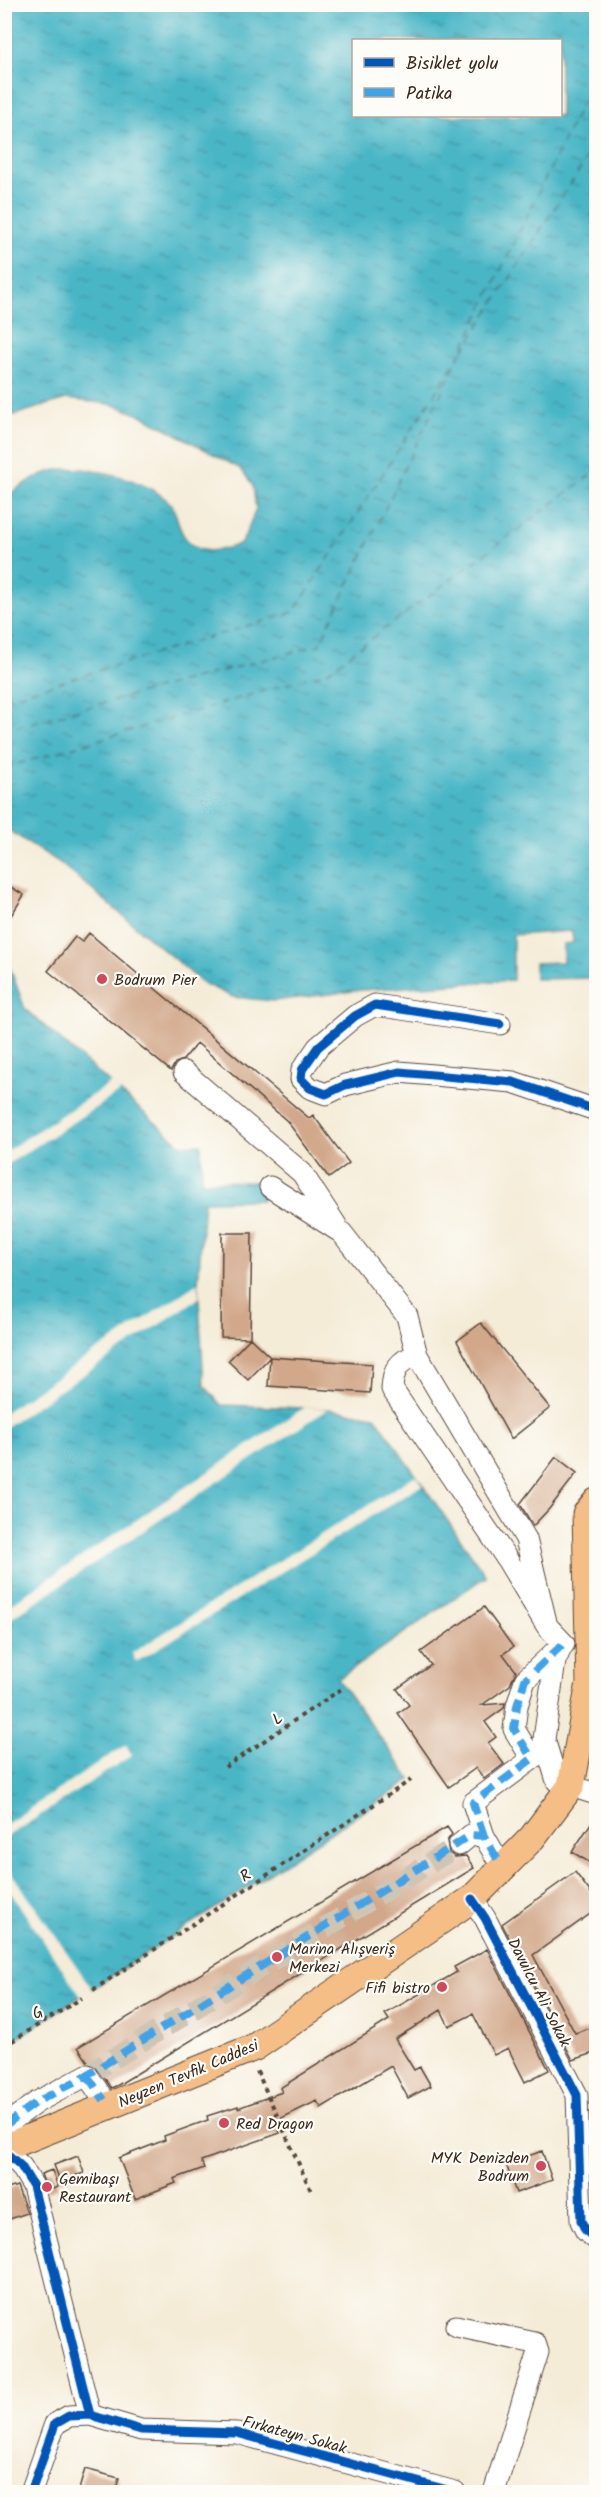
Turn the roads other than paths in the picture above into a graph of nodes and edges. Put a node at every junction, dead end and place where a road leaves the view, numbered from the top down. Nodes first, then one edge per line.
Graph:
1 (500, 1024) dead end
2 (184, 1072) dead end
3 (597, 1110) edge
4 (270, 1187) dead end
5 (342, 1233) junction
6 (417, 1355) junction
7 (597, 1502) edge
8 (547, 1626) junction
9 (572, 1643) junction
10 (570, 1787) junction
11 (597, 1794) edge
12 (484, 1836) junction
13 (459, 1845) tunnel mouth
14 (498, 1860) dead end
15 (472, 1899) junction
16 (587, 2094) edge
17 (104, 2100) dead end
18 (4, 2126) edge
19 (4, 2150) edge
20 (597, 2239) edge
21 (456, 2326) dead end
22 (90, 2415) junction
23 (31, 2493) edge
24 (454, 2493) edge
25 (495, 2493) edge

1 - 3 street
2 - 5 street
4 - 5 street
5 - 6 street
6 - 8 street
6 - 8 street
7 - 9 main road, Neyzen Tevfik Caddesi
8 - 9 street
9 - 10 main road, Neyzen Tevfik Caddesi
9 - 10 street
9 - 12 street
10 - 11 street
10 - 15 main road, Neyzen Tevfik Caddesi
12 - 13 street
12 - 14 street
15 - 16 street, Davulcu Ali Sokak
15 - 19 main road, Neyzen Tevfik Caddesi
16 - 20 street, Davulcu Ali Sokak
17 - 18 street
19 - 22 street
21 - 25 street
22 - 23 street, Fırkateyn Sokak
22 - 24 street, Fırkateyn Sokak

